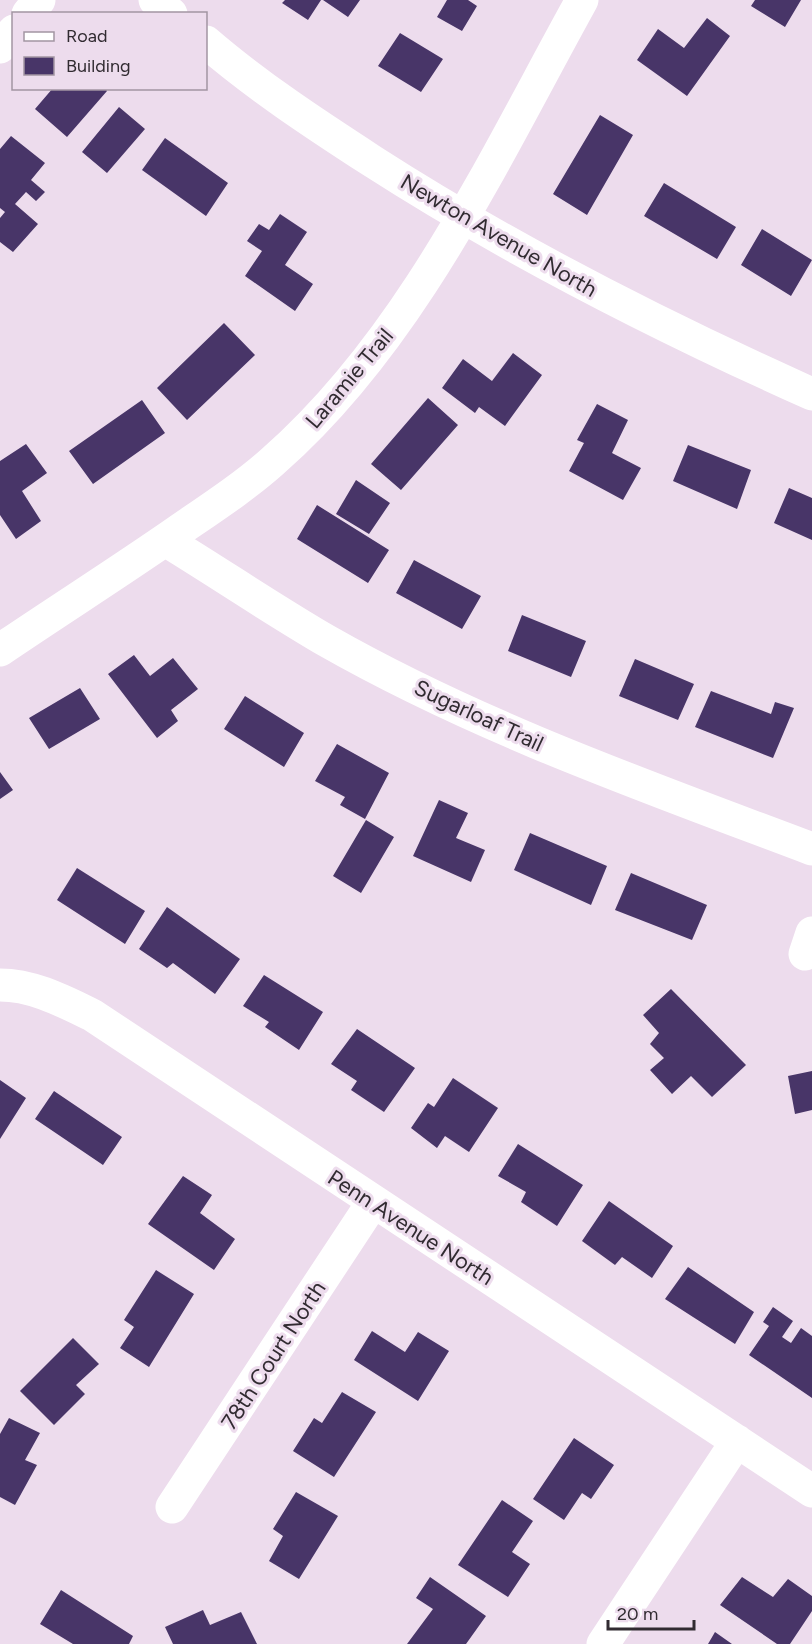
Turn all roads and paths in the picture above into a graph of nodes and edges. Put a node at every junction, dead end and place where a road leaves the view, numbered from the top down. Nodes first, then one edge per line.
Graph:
1 (39, 0) edge
2 (155, 0) edge
3 (582, 0) edge
4 (30, 12) edge
5 (169, 12) edge
6 (12, 33) edge
7 (207, 43) edge
8 (0, 47) edge
9 (461, 216) junction
10 (812, 394) edge
11 (165, 540) junction
12 (0, 650) edge
13 (812, 849) edge
14 (0, 985) edge
15 (373, 1202) junction
16 (737, 1441) junction
17 (812, 1491) edge
18 (172, 1507) dead end
19 (603, 1644) edge

1 - 4 street
2 - 5 street
3 - 9 street, Laramie Trail
6 - 8 street
7 - 9 street, Newton Avenue North
9 - 10 street, Newton Avenue North
9 - 11 street, Laramie Trail
11 - 12 street, Laramie Trail
11 - 13 street, Sugarloaf Trail
14 - 15 street, Penn Avenue North
15 - 16 street, Penn Avenue North
15 - 18 street, 78th Court North
16 - 17 street, Penn Avenue North
16 - 19 street

